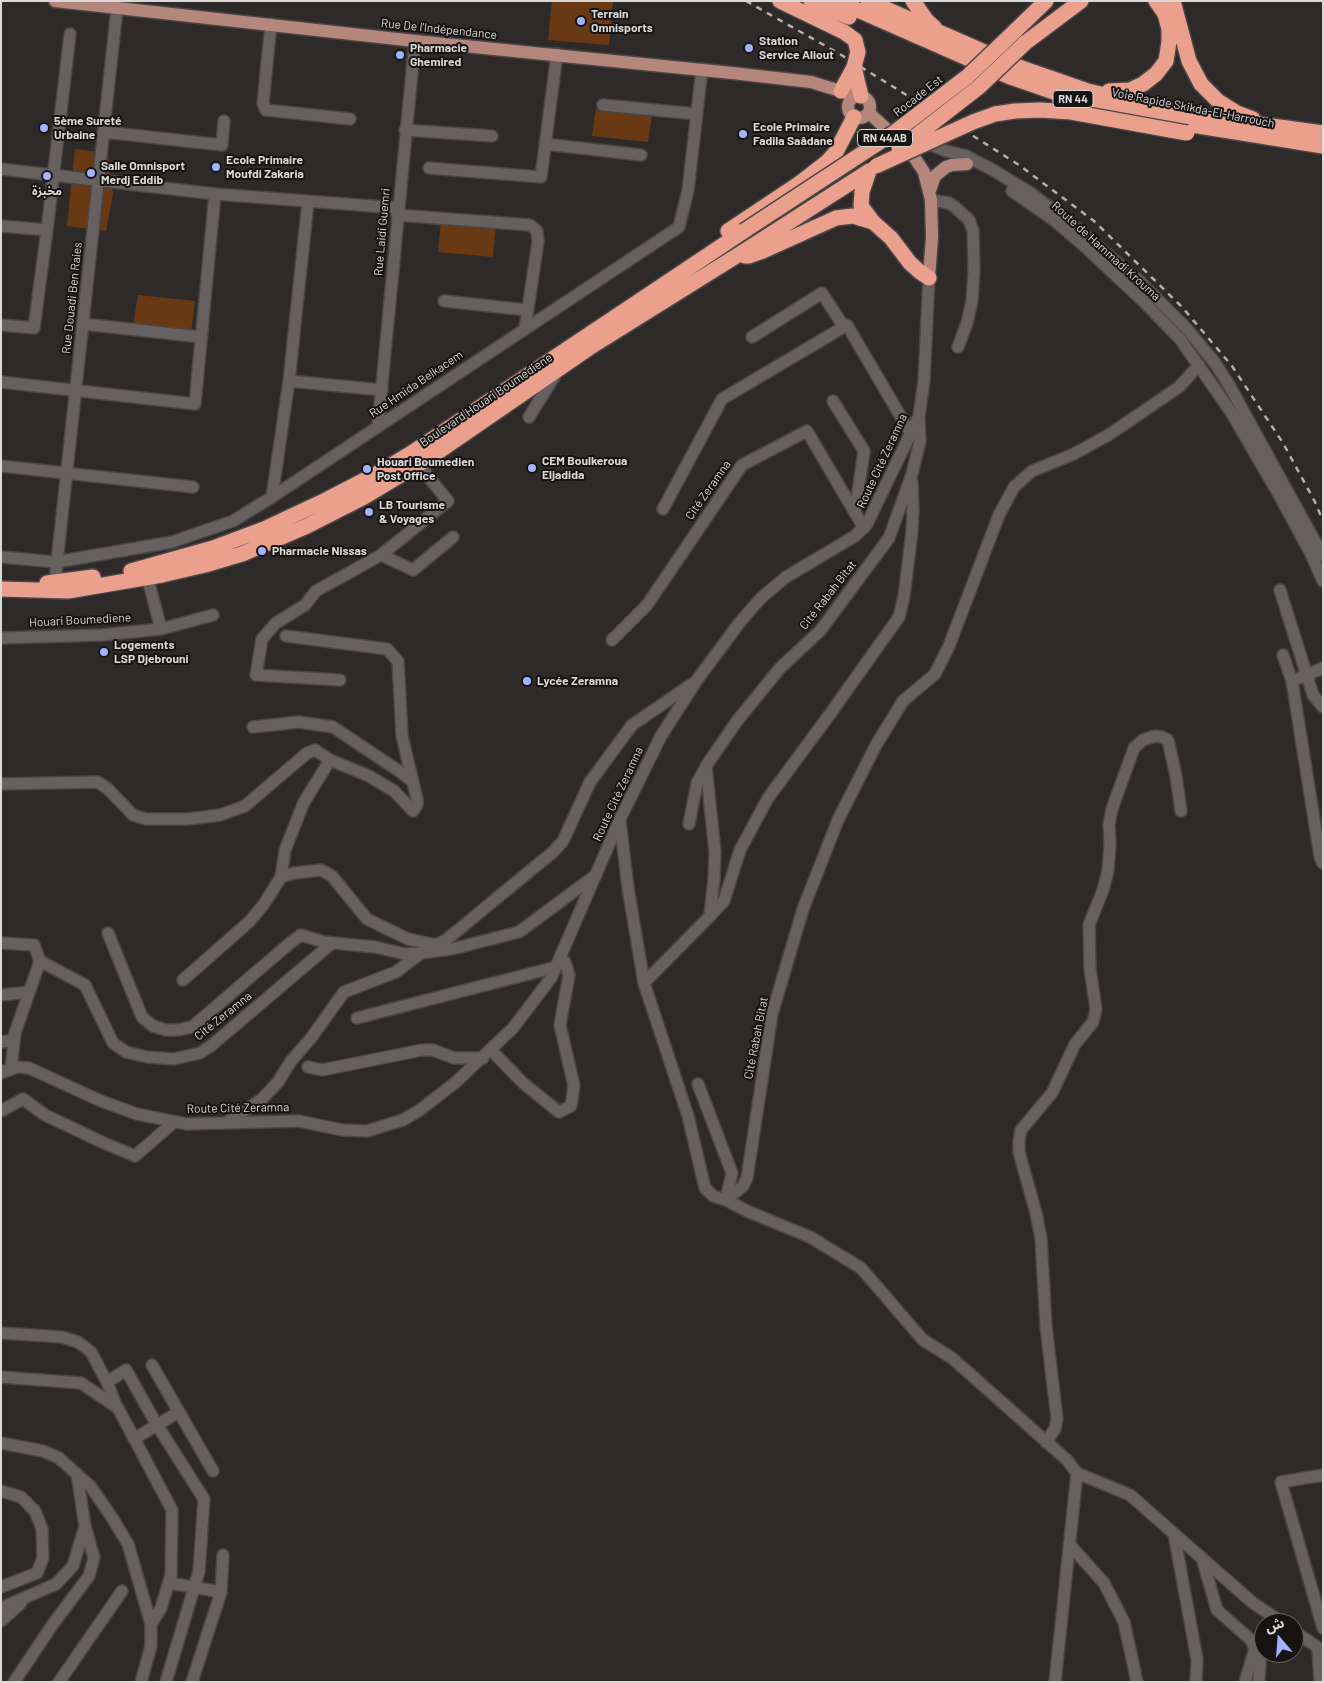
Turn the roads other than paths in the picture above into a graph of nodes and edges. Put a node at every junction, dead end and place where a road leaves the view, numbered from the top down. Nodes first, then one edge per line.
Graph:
1 (56, 1) edge
2 (780, 1) edge
3 (811, 1) edge
4 (838, 1) edge
5 (868, 1) edge
6 (913, 1) edge
7 (1046, 1) edge
8 (1067, 1) edge
9 (1082, 1) edge
10 (1156, 1) edge
11 (1173, 1) edge
12 (118, 8) junction
13 (271, 24) junction
14 (70, 34) dead end
15 (955, 39) junction
16 (414, 41) junction
17 (1025, 43) junction
18 (557, 54) junction
19 (854, 67) junction
20 (702, 70) junction
21 (1010, 77) junction
22 (820, 84) junction
23 (841, 91) junction
24 (1088, 91) junction
25 (859, 96) junction
26 (603, 105) dead end
27 (851, 113) junction
28 (869, 113) junction
29 (697, 114) junction
30 (350, 119) dead end
31 (224, 121) dead end
32 (884, 125) junction
33 (405, 130) junction
34 (1301, 131) junction
35 (104, 132) junction
36 (1323, 133) edge
37 (492, 136) dead end
38 (1289, 141) junction
39 (545, 144) junction
40 (1323, 146) edge
41 (946, 151) junction
42 (641, 155) dead end
43 (967, 164) junction
44 (429, 168) dead end
45 (1, 169) edge
46 (873, 169) junction
47 (54, 175) junction
48 (99, 181) junction
49 (214, 194) junction
50 (931, 195) junction
51 (308, 202) junction
52 (398, 212) junction
53 (873, 222) junction
54 (1, 226) edge
55 (47, 230) junction
56 (744, 230) joint
57 (738, 255) junction
58 (929, 278) junction
59 (444, 302) dead end
60 (527, 310) junction
61 (83, 324) junction
62 (1, 325) edge
63 (844, 327) junction
64 (524, 328) junction
65 (201, 336) junction
66 (752, 337) dead end
67 (958, 347) dead end
68 (565, 349) junction
69 (1199, 365) junction
70 (561, 366) junction
71 (289, 381) junction
72 (1, 382) edge
73 (382, 390) junction
74 (75, 391) junction
75 (833, 401) dead end
76 (919, 416) junction
77 (529, 417) dead end
78 (378, 426) junction
79 (911, 434) junction
80 (418, 464) junction
81 (1, 466) edge
82 (66, 472) junction
83 (912, 474) junction
84 (193, 487) dead end
85 (272, 497) junction
86 (663, 509) dead end
87 (855, 512) junction
88 (864, 528) junction
89 (452, 537) dead end
90 (381, 555) junction
91 (1323, 556) edge
92 (1, 557) edge
93 (56, 562) junction
94 (146, 572) junction
95 (1, 580) edge
96 (1323, 581) edge
97 (54, 586) junction
98 (1, 589) edge
99 (1280, 590) dead end
100 (213, 615) dead end
101 (161, 628) junction
102 (286, 636) dead end
103 (1, 638) edge
104 (612, 640) dead end
105 (1283, 654) dead end
106 (1323, 668) edge
107 (1308, 676) junction
108 (340, 680) dead end
109 (697, 680) junction
110 (1292, 681) junction
111 (1323, 707) edge
112 (253, 727) dead end
113 (330, 760) junction
114 (706, 767) junction
115 (413, 782) junction
116 (1, 784) edge
117 (1182, 811) dead end
118 (620, 819) junction
119 (690, 824) dead end
120 (1323, 863) edge
121 (597, 874) junction
122 (281, 877) junction
123 (710, 916) junction
124 (108, 933) dead end
125 (1, 943) edge
126 (332, 943) junction
127 (436, 945) junction
128 (422, 953) junction
129 (40, 961) junction
130 (558, 962) junction
131 (183, 980) dead end
132 (644, 983) junction
133 (29, 992) junction
134 (1, 995) edge
135 (357, 1018) dead end
136 (14, 1040) junction
137 (1, 1042) edge
138 (487, 1054) junction
139 (308, 1067) dead end
140 (4, 1071) edge
141 (698, 1084) dead end
142 (1, 1110) edge
143 (174, 1122) junction
144 (226, 1123) junction
145 (726, 1200) junction
146 (1, 1333) edge
147 (152, 1365) dead end
148 (1, 1377) edge
149 (107, 1382) junction
150 (118, 1408) junction
151 (179, 1412) junction
152 (157, 1425) junction
153 (134, 1439) junction
154 (1046, 1442) junction
155 (1, 1443) edge
156 (214, 1470) dead end
157 (1077, 1473) junction
158 (77, 1474) junction
159 (1323, 1474) edge
160 (1, 1491) edge
161 (85, 1526) junction
162 (1174, 1534) junction
163 (1069, 1544) junction
164 (222, 1555) dead end
165 (1202, 1558) junction
166 (169, 1583) junction
167 (1, 1587) edge
168 (195, 1588) junction
169 (122, 1591) dead end
170 (221, 1592) junction
171 (27, 1596) junction
172 (1, 1608) edge
173 (1268, 1613) edge
174 (1, 1621) edge
175 (151, 1624) junction
176 (1323, 1628) edge
177 (1304, 1638) edge
178 (1254, 1646) edge
179 (1321, 1649) edge
180 (1254, 1651) edge
181 (1260, 1663) edge
182 (14, 1682) edge
183 (59, 1682) edge
184 (141, 1682) edge
185 (166, 1682) edge
186 (192, 1682) edge
187 (1055, 1682) edge
188 (1137, 1682) edge
189 (1196, 1682) edge
190 (1245, 1682) edge
191 (1259, 1682) edge
192 (1320, 1682) edge

1 - 12 main road, Rue De l'Indépendance
2 - 19 highway
3 - 21 highway
4 - 21 highway, Voie Rapide Skikda-El-Harrouch / RN 44
5 - 15 highway, Voie Rapide Skikda-El-Harrouch / RN 44
6 - 15 highway
7 - 56 highway, Rocade Est / RN 44AB, bridge
8 - 17 highway, RN 44AB
9 - 17 highway
10 - 24 highway
11 - 34 highway
12 - 13 main road, Rue De l'Indépendance
12 - 35 street, Rue Douadi Ben Raies
13 - 16 main road, Rue De l'Indépendance
13 - 30 street
14 - 47 street
15 - 24 highway, Voie Rapide Skikda-El-Harrouch / RN 44
16 - 18 main road, Rue De l'Indépendance
16 - 33 street, Rue Laidi Guemri
17 - 46 highway, RN 44AB, bridge
18 - 20 main road, Rue De l'Indépendance
18 - 39 street
19 - 23 highway
19 - 25 highway
20 - 22 main road, Rue De l'Indépendance
20 - 29 street, Rue Hmida Belkacem
21 - 38 highway, Voie Rapide Skikda-El-Harrouch / RN 44
22 - 23 main road, Rue De l'Indépendance
22 - 27 main road
23 - 25 main road, Rue De l'Indépendance
24 - 34 highway, Voie Rapide Skikda-El-Harrouch / RN 44
25 - 27 main road
25 - 28 main road
26 - 29 street
27 - 28 main road
27 - 68 highway
28 - 32 main road, Route Cité Zeramna
29 - 64 street, Rue Hmida Belkacem
31 - 35 street
32 - 41 street
32 - 50 main road, Route Cité Zeramna
33 - 37 street
33 - 52 street, Rue Laidi Guemri
34 - 36 highway, Voie Rapide Skikda-El-Harrouch / RN 44
35 - 48 street, Rue Douadi Ben Raies
38 - 40 highway, Voie Rapide Skikda-El-Harrouch / RN 44
38 - 46 highway, RN 44, bridge
39 - 42 street
39 - 44 street
41 - 43 street, Route de Hammadi Krouma
41 - 91 street, Route de Hammadi Krouma
43 - 50 main road
43 - 69 street, Route de Hammadi Krouma
45 - 47 street
46 - 53 highway
46 - 57 highway, Boulevard Houari Boumediene
47 - 48 street
47 - 55 street
48 - 49 street
48 - 61 street, Rue Douadi Ben Raies
49 - 51 street
49 - 65 street
50 - 58 main road, Route Cité Zeramna
50 - 67 street
51 - 52 street
51 - 71 street
52 - 60 street
52 - 73 street, Rue Laidi Guemri
53 - 57 highway
53 - 58 highway
54 - 55 street
55 - 62 street
56 - 68 highway, Boulevard Houari Boumediene
57 - 70 highway, Boulevard Houari Boumediene
58 - 76 street, Route Cité Zeramna
59 - 60 street
60 - 64 street
61 - 65 street
61 - 74 street, Rue Douadi Ben Raies
63 - 66 street
63 - 79 street
63 - 86 street
64 - 78 street, Rue Hmida Belkacem
65 - 74 street
68 - 94 highway, Boulevard Houari Boumediene
69 - 96 street, Route de Hammadi Krouma
69 - 145 street, Cité Rabah Bitat
70 - 77 street
70 - 80 highway, Boulevard Houari Boumediene
71 - 73 street
71 - 85 street
72 - 74 street
73 - 78 street, Rue Laidi Guemri
74 - 82 street, Rue Douadi Ben Raies
75 - 87 street
76 - 79 street, Route Cité Zeramna
76 - 83 street, Cité Rabah Bitat
78 - 85 street, Rue Hmida Belkacem
79 - 88 street, Route Cité Zeramna
80 - 90 street
80 - 94 highway, Boulevard Houari Boumediene
81 - 82 street
82 - 84 street
82 - 93 street, Rue Douadi Ben Raies
83 - 114 street, Cité Rabah Bitat
83 - 123 street, Cité Rabah Bitat
85 - 93 street, Rue Hmida Belkacem
87 - 88 street, Cité Zeramna
87 - 104 street, Cité Zeramna
88 - 109 street, Route Cité Zeramna
89 - 90 street
90 - 108 street
92 - 93 street, Rue Hmida Belkacem
93 - 97 street, Rue Douadi Ben Raies
94 - 97 highway, Boulevard Houari Boumediene
94 - 101 street
95 - 97 highway, Boulevard Houari Boumediene
97 - 98 highway, Boulevard Houari Boumediene
99 - 107 street
100 - 101 street, Houari Boumediene
101 - 103 street, Houari Boumediene
102 - 115 street
105 - 110 street
106 - 107 street
107 - 110 street
107 - 111 street
109 - 118 street, Route Cité Zeramna
109 - 127 street
110 - 120 street
112 - 115 street
113 - 115 street
113 - 116 street
113 - 122 street
114 - 119 street, Cité Rabah Bitat
114 - 123 street
117 - 154 street
118 - 121 street, Route Cité Zeramna
118 - 132 street
121 - 128 street, Cité Zeramna
121 - 130 street, Route Cité Zeramna
122 - 127 street
122 - 131 street
123 - 132 street, Cité Rabah Bitat
124 - 126 street, Cité Zeramna
125 - 129 street
126 - 128 street, Cité Zeramna
126 - 129 street, Cité Zeramna
127 - 128 street
128 - 144 street
129 - 133 street
130 - 135 street
130 - 138 street, Route Cité Zeramna
130 - 138 street
132 - 145 street
133 - 134 street
133 - 136 street
136 - 137 street
136 - 140 street
138 - 139 street
138 - 144 street, Route Cité Zeramna
140 - 143 street, Route Cité Zeramna
141 - 145 street
142 - 143 street
143 - 144 street, Route Cité Zeramna
145 - 154 street
146 - 149 street
147 - 151 street
148 - 150 street
149 - 150 street
149 - 152 street
150 - 153 street
151 - 152 street
151 - 156 street
152 - 153 street
152 - 168 street
153 - 166 street
154 - 157 street
155 - 158 street
157 - 162 street
157 - 163 street
158 - 161 street
158 - 175 street
159 - 176 street
160 - 167 street
161 - 171 street
161 - 182 street
162 - 165 street
162 - 189 street
163 - 187 street
163 - 188 street
164 - 170 street
165 - 173 street
165 - 178 street
166 - 168 street
166 - 175 street
168 - 170 street
168 - 185 street
169 - 183 street
170 - 186 street
171 - 172 street
171 - 174 street
175 - 184 street
177 - 179 street
179 - 192 street
180 - 190 street
181 - 191 street

